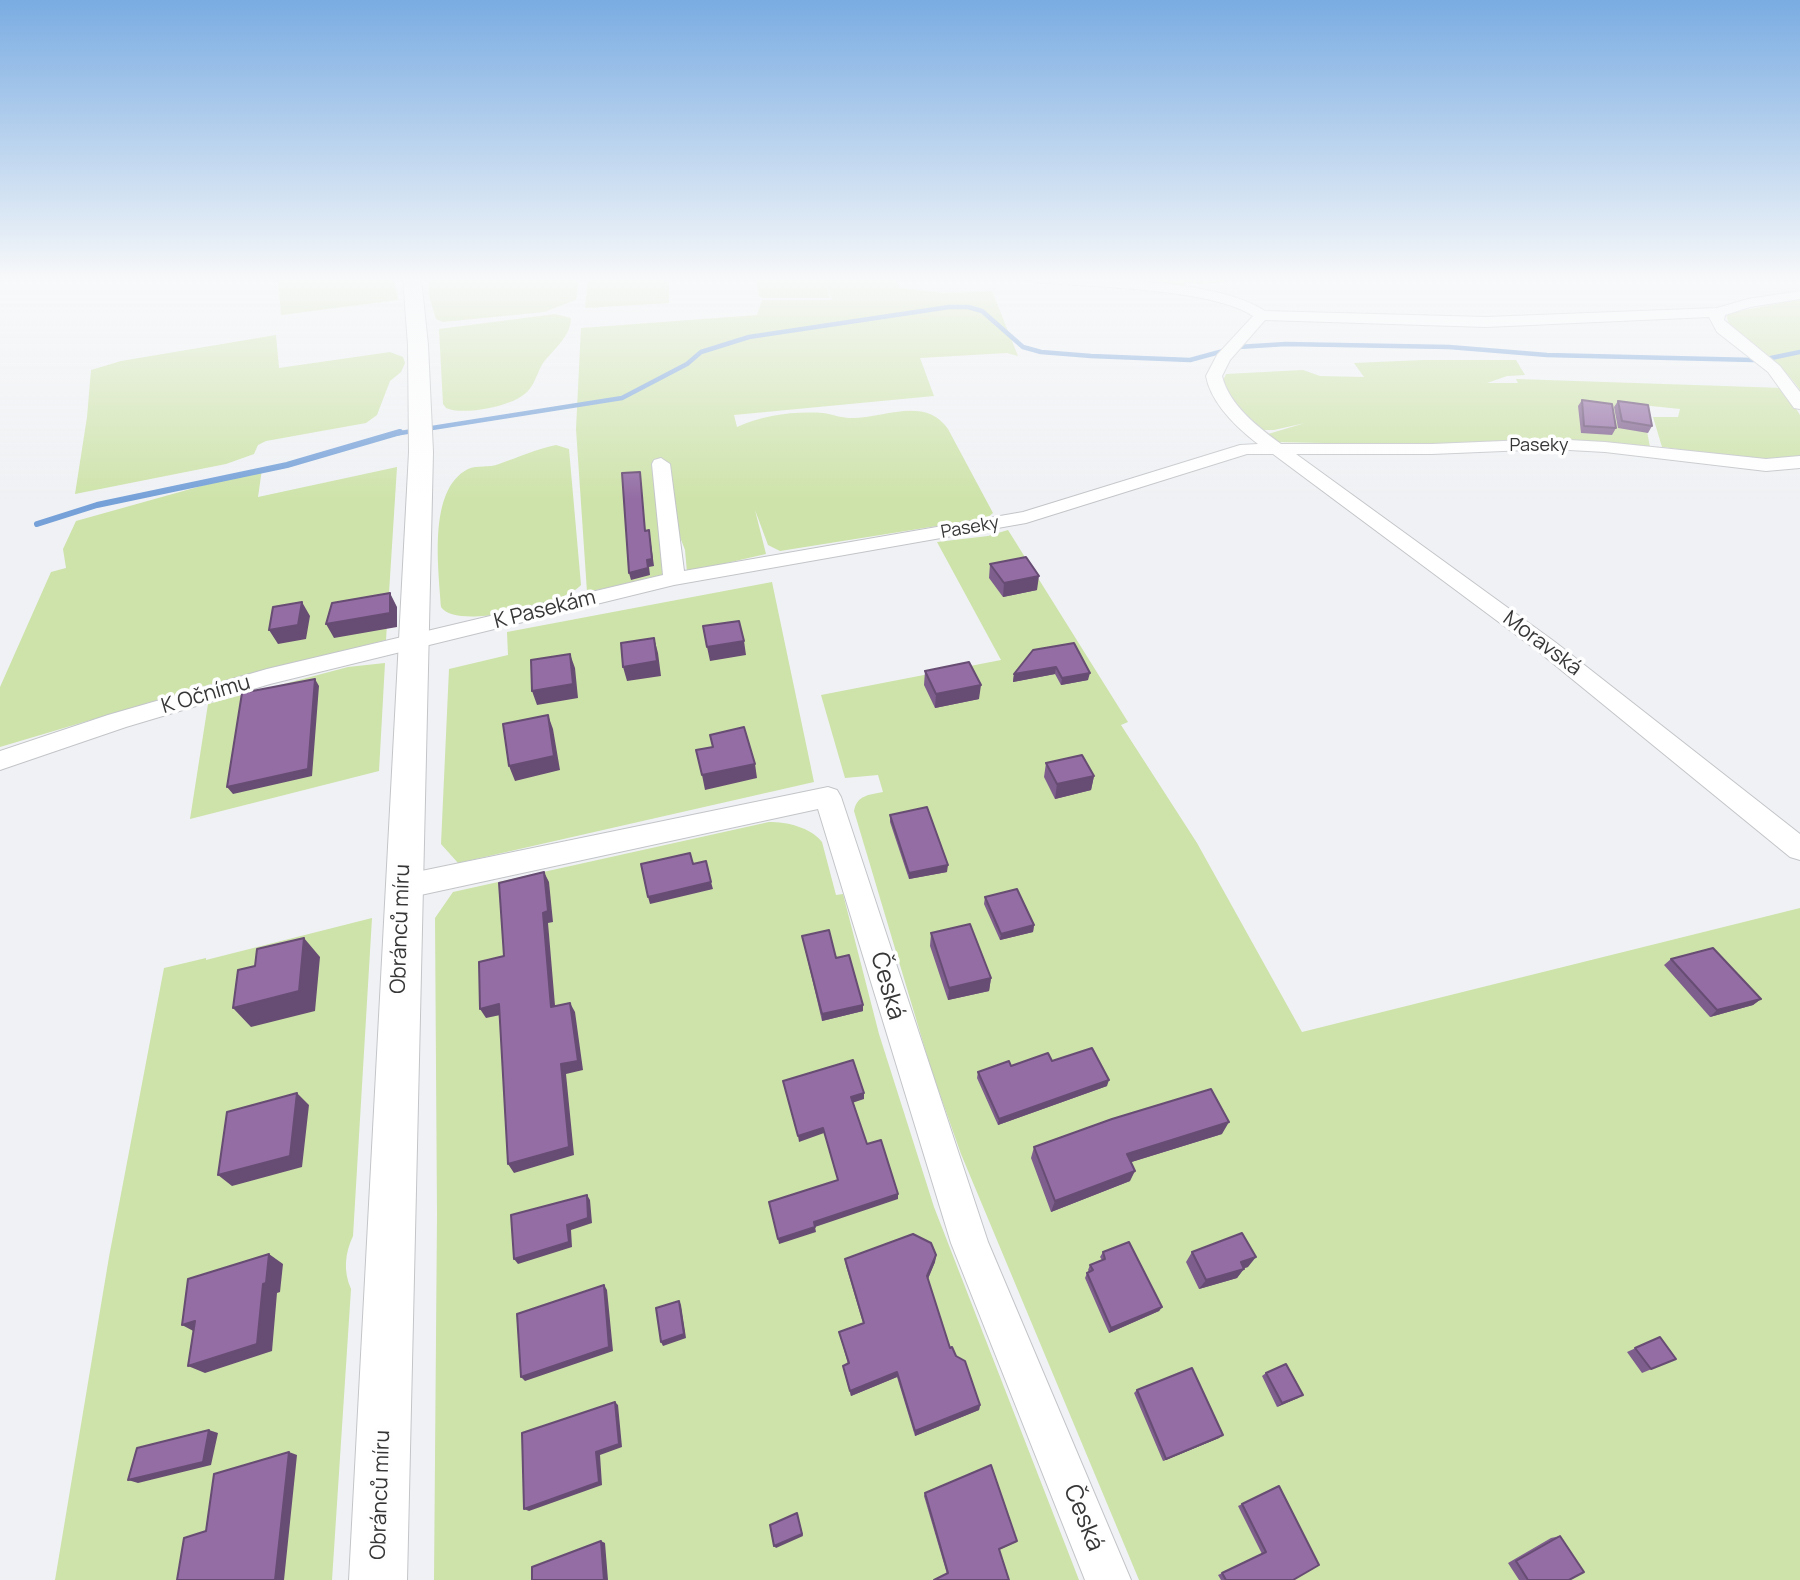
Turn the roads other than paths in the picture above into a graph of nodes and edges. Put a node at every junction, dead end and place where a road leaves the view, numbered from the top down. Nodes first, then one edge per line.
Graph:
1 (417, 352) edge
2 (1228, 352) edge
3 (1753, 352) edge
4 (1794, 387) edge
5 (1800, 404) edge
6 (1276, 449) junction
7 (1800, 462) edge
8 (661, 464) dead end
9 (781, 561) joint
10 (674, 579) junction
11 (414, 640) junction
12 (0, 761) edge
13 (1800, 849) edge
14 (402, 887) junction
15 (378, 1580) edge
16 (1108, 1580) edge

1 - 11 main road, Obránců míru
2 - 6 street
3 - 4 street
4 - 5 street
6 - 7 street, Paseky
6 - 9 street, Paseky
6 - 13 street, Moravská
8 - 10 street
9 - 10 street, K Pasekám
10 - 11 street, K Pasekám
11 - 12 street, K Očnímu
11 - 14 main road, Obránců míru
14 - 15 main road, Obránců míru
14 - 16 street, Česká

